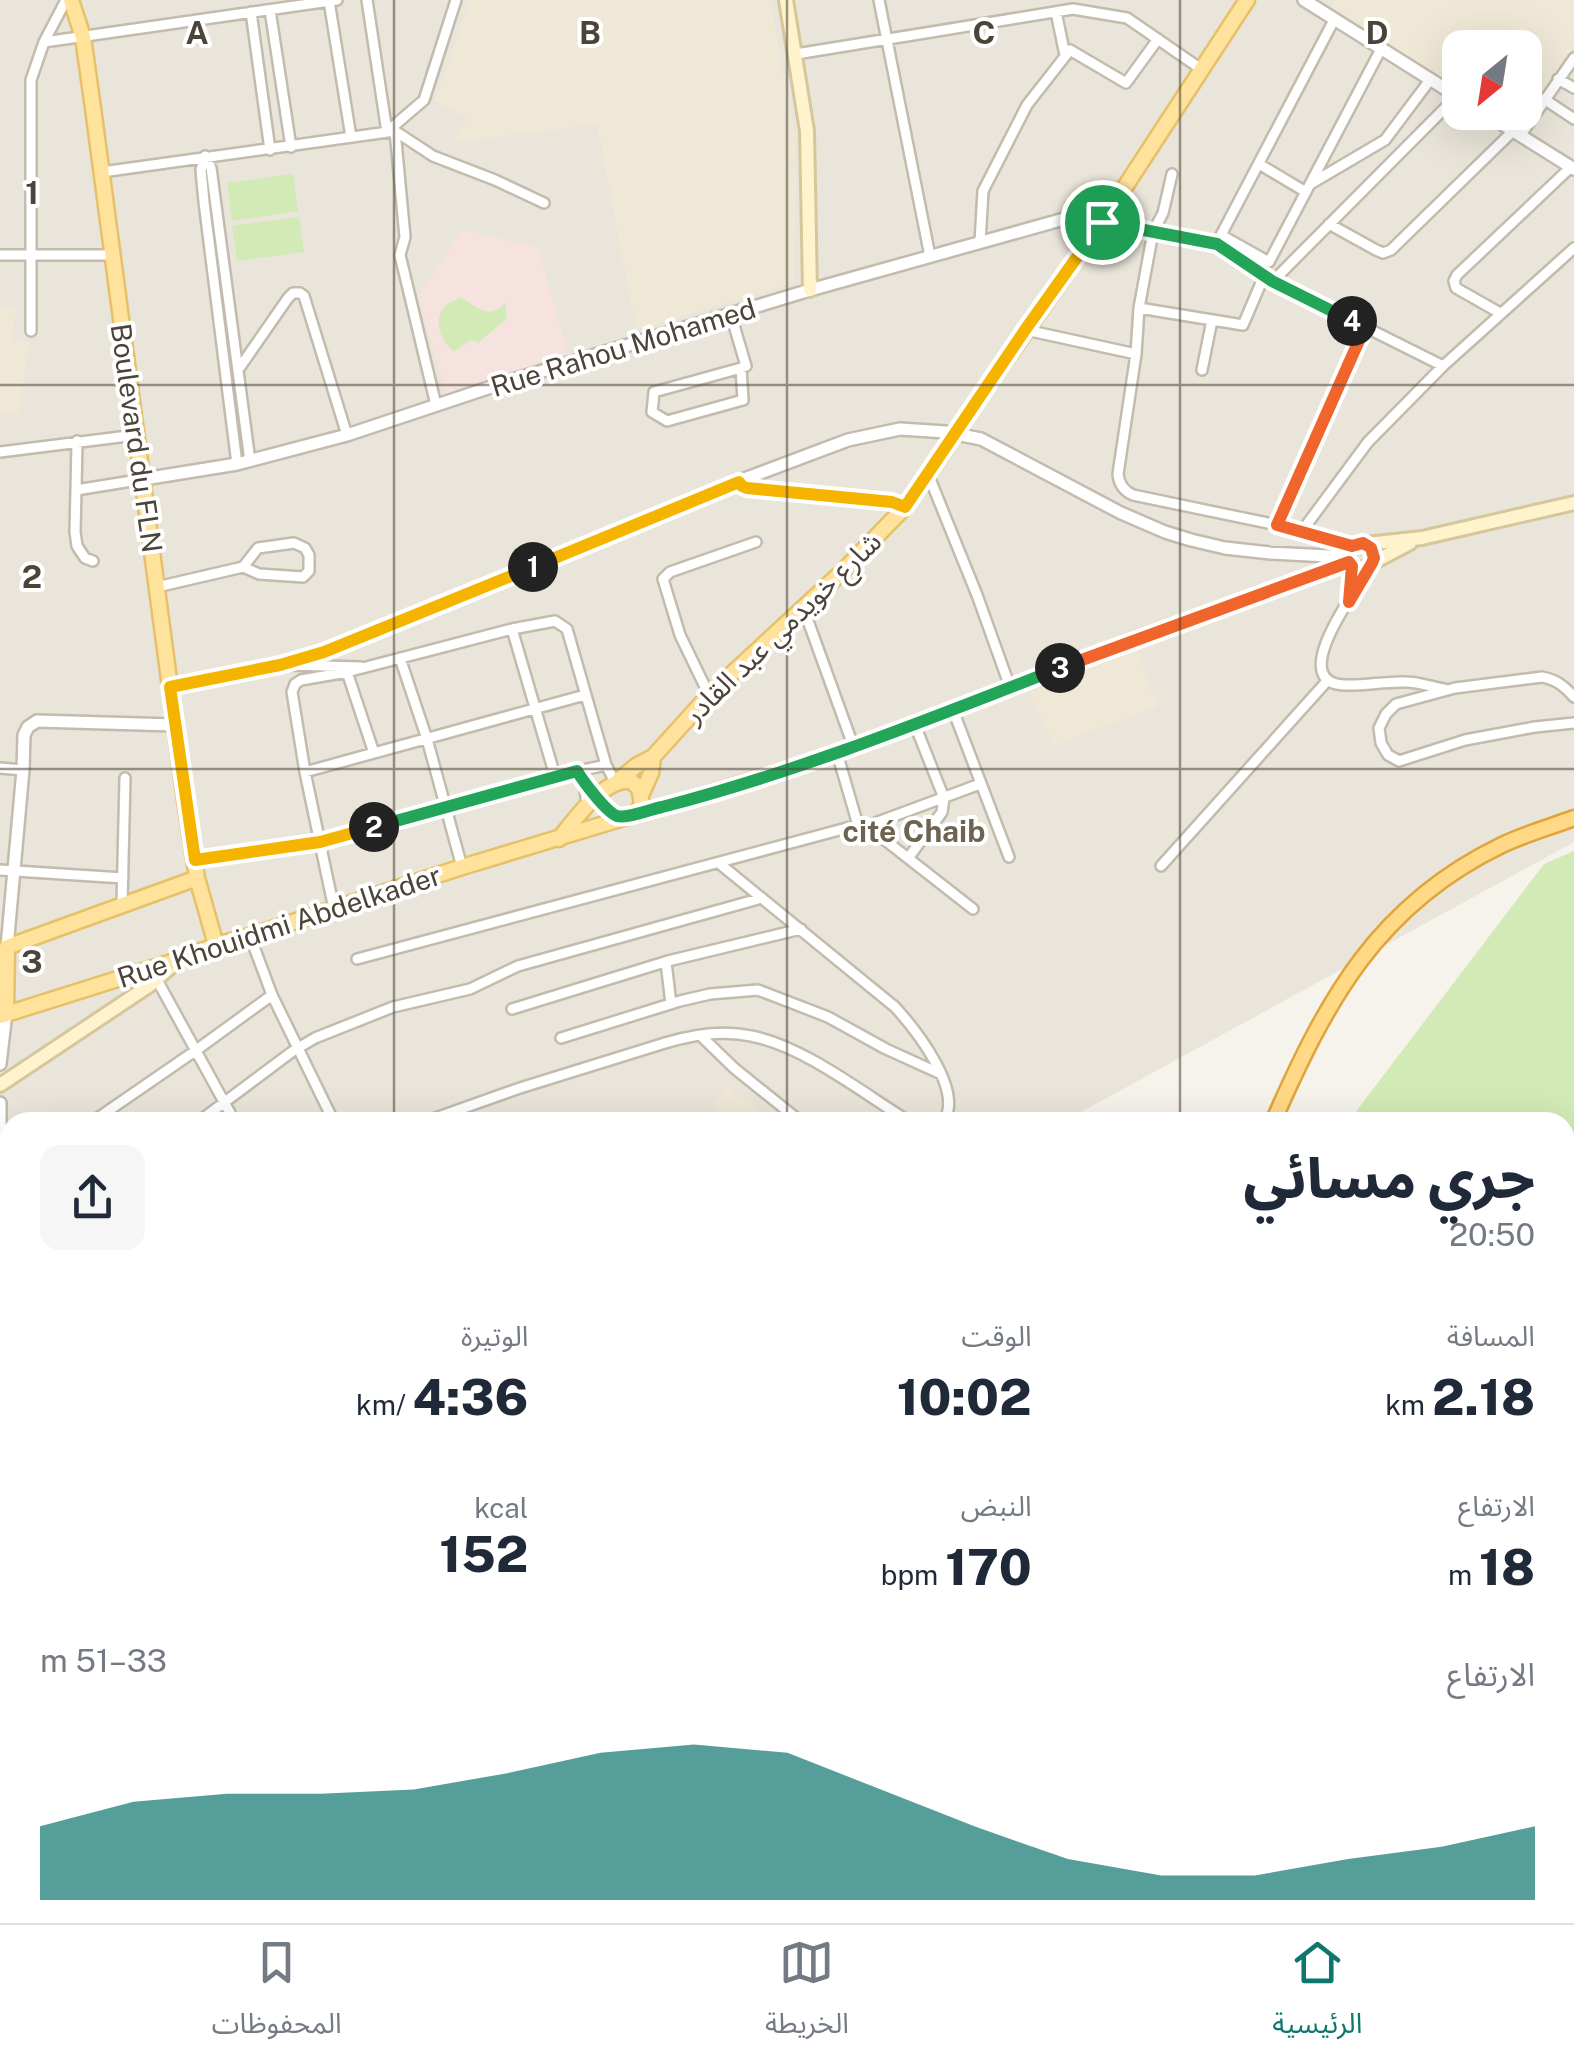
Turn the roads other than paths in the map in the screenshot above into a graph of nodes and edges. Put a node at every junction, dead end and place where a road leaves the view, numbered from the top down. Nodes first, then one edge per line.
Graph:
1 (69, 0) edge
2 (333, 0) edge
3 (367, 0) edge
4 (456, 0) edge
5 (786, 0) edge
6 (879, 0) edge
7 (1247, 0) edge
8 (1304, 0) edge
9 (267, 7) edge
10 (1059, 7) edge
11 (251, 12) junction
12 (1334, 20) junction
13 (83, 37) junction
14 (887, 39) junction
15 (1158, 39) junction
16 (44, 42) junction
17 (1381, 50) junction
18 (796, 54) junction
19 (1066, 55) junction
20 (1574, 58) edge
21 (1201, 69) junction
22 (1558, 79) junction
23 (1430, 80) junction
24 (1442, 87) edge
25 (1574, 88) edge
26 (1544, 99) junction
27 (1442, 113) edge
28 (1574, 119) edge
29 (1510, 130) edge
30 (391, 131) junction
31 (1516, 134) junction
32 (350, 138) junction
33 (290, 147) junction
34 (270, 150) junction
35 (205, 156) junction
36 (1259, 164) junction
37 (1572, 168) edge
38 (102, 172) junction
39 (1172, 174) dead end
40 (1308, 188) junction
41 (544, 203) dead end
42 (1102, 222) junction
43 (1329, 224) junction
44 (1154, 232) junction
45 (1219, 240) junction
46 (980, 242) junction
47 (1574, 248) edge
48 (0, 255) edge
49 (113, 255) junction
50 (30, 256) junction
51 (930, 256) junction
52 (1268, 278) junction
53 (810, 290) junction
54 (1139, 308) junction
55 (1500, 313) junction
56 (731, 314) junction
57 (1212, 320) junction
58 (1365, 327) junction
59 (1025, 330) junction
60 (32, 331) dead end
61 (1136, 354) junction
62 (1442, 366) junction
63 (740, 368) junction
64 (237, 370) junction
65 (1202, 370) dead end
66 (436, 404) junction
67 (136, 435) junction
68 (347, 435) junction
69 (77, 441) junction
70 (0, 452) edge
71 (244, 463) junction
72 (928, 474) junction
73 (144, 479) junction
74 (739, 482) junction
75 (76, 490) junction
76 (1574, 504) edge
77 (905, 507) junction
78 (1277, 525) junction
79 (1302, 531) junction
80 (1422, 538) junction
81 (756, 542) dead end
82 (1367, 544) junction
83 (1350, 558) junction
84 (92, 561) dead end
85 (1371, 564) junction
86 (243, 567) junction
87 (157, 587) junction
88 (1349, 602) junction
89 (803, 607) junction
90 (512, 629) junction
91 (400, 658) junction
92 (280, 665) junction
93 (364, 668) junction
94 (347, 672) junction
95 (1328, 680) junction
96 (170, 687) junction
97 (1010, 687) junction
98 (1447, 690) junction
99 (709, 694) junction
100 (585, 696) junction
101 (1574, 697) edge
102 (536, 709) junction
103 (953, 710) junction
104 (1574, 723) edge
105 (174, 725) junction
106 (915, 725) junction
107 (427, 739) junction
108 (854, 748) junction
109 (374, 753) junction
110 (837, 753) junction
111 (653, 757) junction
112 (606, 764) junction
113 (0, 768) edge
114 (23, 770) junction
115 (577, 771) junction
116 (305, 772) junction
117 (555, 776) junction
118 (125, 778) dead end
119 (980, 784) junction
120 (606, 793) junction
121 (944, 798) junction
122 (636, 805) junction
123 (445, 807) junction
124 (1574, 818) edge
125 (863, 826) junction
126 (559, 839) junction
127 (320, 842) junction
128 (910, 857) junction
129 (1009, 857) dead end
130 (195, 860) junction
131 (720, 864) junction
132 (462, 866) junction
133 (1161, 866) dead end
134 (7, 870) edge
135 (123, 878) junction
136 (197, 878) junction
137 (762, 898) junction
138 (122, 904) junction
139 (334, 909) junction
140 (973, 910) dead end
141 (801, 930) junction
142 (250, 936) junction
143 (216, 945) junction
144 (4, 949) edge
145 (178, 960) junction
146 (357, 960) dead end
147 (666, 962) junction
148 (156, 978) junction
149 (272, 995) junction
150 (671, 1004) junction
151 (512, 1010) dead end
152 (3, 1015) edge
153 (700, 1035) junction
154 (560, 1038) dead end
155 (298, 1048) junction
156 (196, 1052) junction
157 (0, 1064) edge
158 (941, 1074) junction
159 (0, 1085) edge
160 (0, 1102) edge
161 (224, 1103) junction
162 (107, 1112) edge
163 (212, 1112) edge
164 (229, 1112) edge
165 (329, 1112) edge
166 (452, 1112) edge
167 (789, 1112) edge
168 (894, 1112) edge
169 (948, 1112) edge
170 (1278, 1112) edge
171 (0, 1243) edge

1 - 13 main road, Boulevard du FLN
1 - 16 street
2 - 9 street
2 - 32 street
3 - 30 street
4 - 30 street
5 - 18 main road
6 - 14 street
7 - 21 main road, شارع خويدمي عبد القادر
8 - 12 street
9 - 11 street
9 - 33 street
10 - 14 street
10 - 15 street
10 - 19 street
11 - 13 street
11 - 34 street
12 - 17 street
12 - 36 street
13 - 16 street
13 - 38 main road, Boulevard du FLN
14 - 18 street
14 - 51 street
15 - 19 street
15 - 21 street
16 - 50 street
17 - 23 street
17 - 40 street
18 - 53 main road
19 - 46 street
20 - 22 street
21 - 42 main road, شارع خويدمي عبد القادر
22 - 25 street
22 - 26 street
23 - 24 street
23 - 40 street
26 - 28 street
26 - 31 street
27 - 43 street
29 - 31 street
30 - 32 street
30 - 41 street
30 - 66 street
31 - 37 street
31 - 43 street
32 - 33 street
33 - 34 street
34 - 35 street
35 - 38 street
35 - 64 street
35 - 71 street
36 - 40 street
36 - 45 street
37 - 55 street
38 - 49 main road, Boulevard du FLN
39 - 44 street
40 - 45 street
42 - 44 street
42 - 46 street, Rue Rahou Mohamed
42 - 59 main road, شارع خويدمي عبد القادر
43 - 52 street
44 - 45 street
44 - 54 street
45 - 52 street
46 - 51 street, Rue Rahou Mohamed
47 - 55 street
48 - 50 street
49 - 50 street
49 - 67 main road, Boulevard du FLN
50 - 60 street
51 - 53 street, Rue Rahou Mohamed
52 - 57 street
52 - 58 street
53 - 56 street, Rue Rahou Mohamed
54 - 57 street
54 - 61 street
55 - 62 street
56 - 63 street
56 - 66 street, Rue Rahou Mohamed
57 - 65 street
58 - 62 street
58 - 78 street
59 - 61 street
59 - 72 main road, شارع خويدمي عبد القادر, bridge
61 - 78 street
62 - 79 street
63 - 63 street
64 - 68 street
64 - 71 street
66 - 68 street, Rue Rahou Mohamed
67 - 69 street
67 - 73 main road, Boulevard du FLN
68 - 71 street, Rue Rahou Mohamed
69 - 70 street
69 - 75 street
71 - 73 street, Rue Rahou Mohamed
72 - 77 main road, شارع خويدمي عبد القادر
72 - 97 street
73 - 75 street
73 - 87 main road, Boulevard du FLN
74 - 77 street
74 - 83 street
74 - 92 street
75 - 84 street
76 - 80 main road
77 - 89 main road, شارع خويدمي عبد القادر
78 - 79 street
79 - 83 street
80 - 82 main road
80 - 85 main road
81 - 99 street
82 - 83 main road
82 - 85 main road
83 - 85 main road
83 - 88 street
83 - 97 main road
85 - 88 street
86 - 86 street
86 - 87 street
87 - 96 main road, Boulevard du FLN
88 - 95 street
89 - 99 main road, شارع خويدمي عبد القادر
89 - 108 street
90 - 91 street
90 - 100 street
90 - 102 street
91 - 93 street
91 - 107 street
92 - 93 street
92 - 96 street
93 - 94 street
94 - 109 street
94 - 116 street
95 - 98 street
95 - 133 street
96 - 105 main road, Boulevard du FLN
97 - 103 main road
98 - 101 street
98 - 104 street
99 - 111 main road, شارع خويدمي عبد القادر
100 - 102 street
100 - 112 street
102 - 107 street
102 - 117 street
103 - 106 main road
103 - 119 street
105 - 114 street
105 - 130 main road, Boulevard du FLN
106 - 108 main road
106 - 121 street
107 - 109 street
107 - 123 street
108 - 110 main road
109 - 116 street
110 - 122 main road
110 - 125 street
111 - 120 main road, شارع خويدمي عبد القادر
111 - 122 main road, شارع خويدمي عبد القادر
112 - 115 street
112 - 120 street
113 - 114 street
114 - 134 street
115 - 117 street
115 - 120 street
116 - 127 street
117 - 123 street
118 - 135 street
119 - 121 street
119 - 129 street
120 - 122 main road
120 - 122 main road
120 - 126 main road, شارع خويدمي عبد القادر
121 - 125 street
121 - 128 street
122 - 126 main road
123 - 127 street
123 - 132 street
124 - 170 highway
125 - 128 street
125 - 131 street
126 - 132 main road, Rue Khouidmi Abdelkader
127 - 130 street
127 - 139 street
128 - 140 street
130 - 136 main road, Boulevard du FLN
131 - 137 street
131 - 146 street
132 - 139 main road, Rue Khouidmi Abdelkader
134 - 135 street
134 - 144 street
135 - 138 street
136 - 138 main road
136 - 143 main road, Boulevard du FLN
137 - 141 street
137 - 155 street
138 - 144 main road
139 - 142 main road, Rue Khouidmi Abdelkader
141 - 147 street
141 - 158 street
142 - 143 main road, Rue Khouidmi Abdelkader
142 - 149 street
143 - 145 main road, Rue Khouidmi Abdelkader
144 - 152 main road
145 - 148 main road
145 - 152 main road, Rue Khouidmi Abdelkader
147 - 150 street
147 - 151 street
148 - 156 street
148 - 159 main road
149 - 155 street
149 - 156 street
150 - 154 street
150 - 158 street
152 - 157 street
153 - 166 street
153 - 167 street
153 - 168 street
155 - 161 street
155 - 165 street
156 - 161 street
156 - 162 street
158 - 169 street
160 - 171 street
161 - 163 street
161 - 164 street

